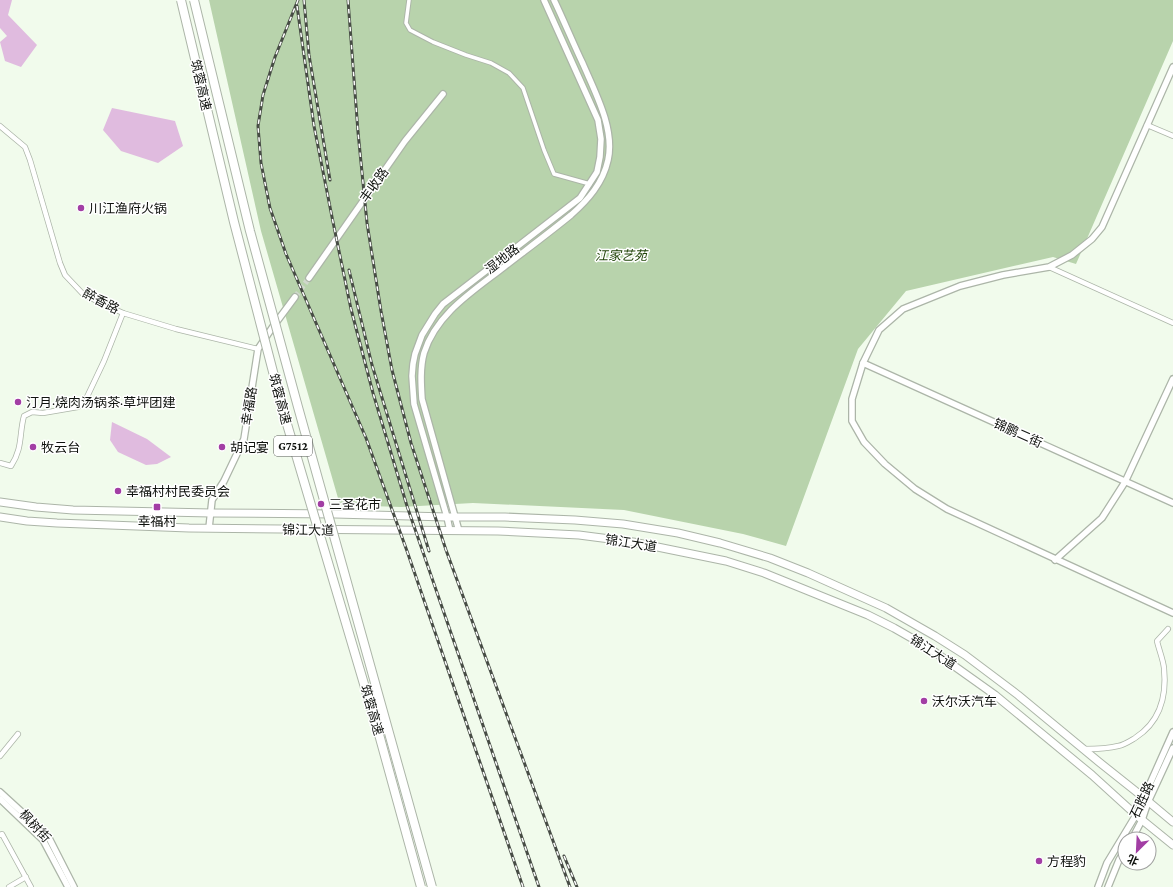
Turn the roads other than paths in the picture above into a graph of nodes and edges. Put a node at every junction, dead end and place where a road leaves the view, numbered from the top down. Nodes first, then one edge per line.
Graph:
1 (181, 0) edge
2 (194, 0) edge
3 (409, 0) edge
4 (544, 0) edge
5 (554, 0) edge
6 (1173, 66) edge
7 (443, 94) dead end
8 (1147, 125) junction
9 (0, 126) edge
10 (1173, 136) edge
11 (590, 184) junction
12 (597, 187) junction
13 (1050, 267) junction
14 (488, 269) junction
15 (494, 275) junction
16 (309, 278) tunnel mouth
17 (295, 297) tunnel mouth
18 (123, 313) junction
19 (1173, 323) edge
20 (258, 349) junction
21 (863, 363) junction
22 (1173, 379) edge
23 (0, 463) edge
24 (1125, 482) junction
25 (0, 502) edge
26 (1173, 503) edge
27 (211, 513) junction
28 (0, 517) edge
29 (447, 517) junction
30 (455, 517) junction
31 (209, 528) junction
32 (450, 531) junction
33 (459, 531) junction
34 (1055, 560) junction
35 (1173, 613) edge
36 (1168, 629) dead end
37 (1173, 732) edge
38 (18, 734) dead end
39 (1173, 748) edge
40 (1083, 749) junction
41 (0, 756) edge
42 (0, 792) edge
43 (0, 799) edge
44 (1146, 799) junction
45 (1136, 815) junction
46 (1142, 820) junction
47 (1173, 822) edge
48 (1136, 831) edge
49 (0, 835) edge
50 (1173, 845) edge
51 (1117, 865) edge
52 (26, 876) junction
53 (9, 887) edge
54 (31, 887) edge
55 (68, 887) edge
56 (74, 887) edge
57 (421, 887) edge
58 (432, 887) edge
59 (1098, 887) edge
60 (1108, 887) edge

1 - 57 highway, 筑蓉高速 / G7512, bridge
2 - 58 highway, 筑蓉高速 / G7512, bridge
3 - 11 street
4 - 11 street, 湿地路
5 - 12 street, 湿地路
6 - 8 street
7 - 16 street, 丰收路
8 - 10 street
8 - 13 street
9 - 18 street, 醉香路
11 - 12 street
11 - 14 street, 湿地路
12 - 15 street, 湿地路
13 - 19 street
13 - 21 street
14 - 15 street
14 - 29 street, 湿地路
15 - 30 street, 湿地路
17 - 20 street
18 - 20 street, 醉香路
18 - 23 street
20 - 27 street, 幸福路
21 - 24 street, 锦鹏二街
21 - 34 street
22 - 24 street
24 - 26 street, 锦鹏二街
24 - 34 street
25 - 27 main road, 锦江大道
27 - 29 main road, 锦江大道
27 - 31 street, 幸福路
28 - 31 main road, 锦江大道
29 - 30 main road, 锦江大道
29 - 32 street, 湿地路
30 - 33 street, 湿地路
30 - 40 main road, 锦江大道
31 - 32 main road, 锦江大道
32 - 33 main road, 锦江大道
33 - 45 main road, 锦江大道
34 - 35 street
36 - 40 street
37 - 44 street, 石胜路
38 - 41 street
39 - 44 street
40 - 44 main road, 锦江大道
42 - 56 street, 枫树街
43 - 55 street, 枫树街
44 - 45 street, 石胜路
44 - 46 street
44 - 47 main road, 锦江大道
45 - 46 main road, 锦江大道
45 - 59 street, 石胜路
46 - 48 street
46 - 50 main road, 锦江大道
49 - 52 street
51 - 60 street
52 - 53 street
52 - 54 street

